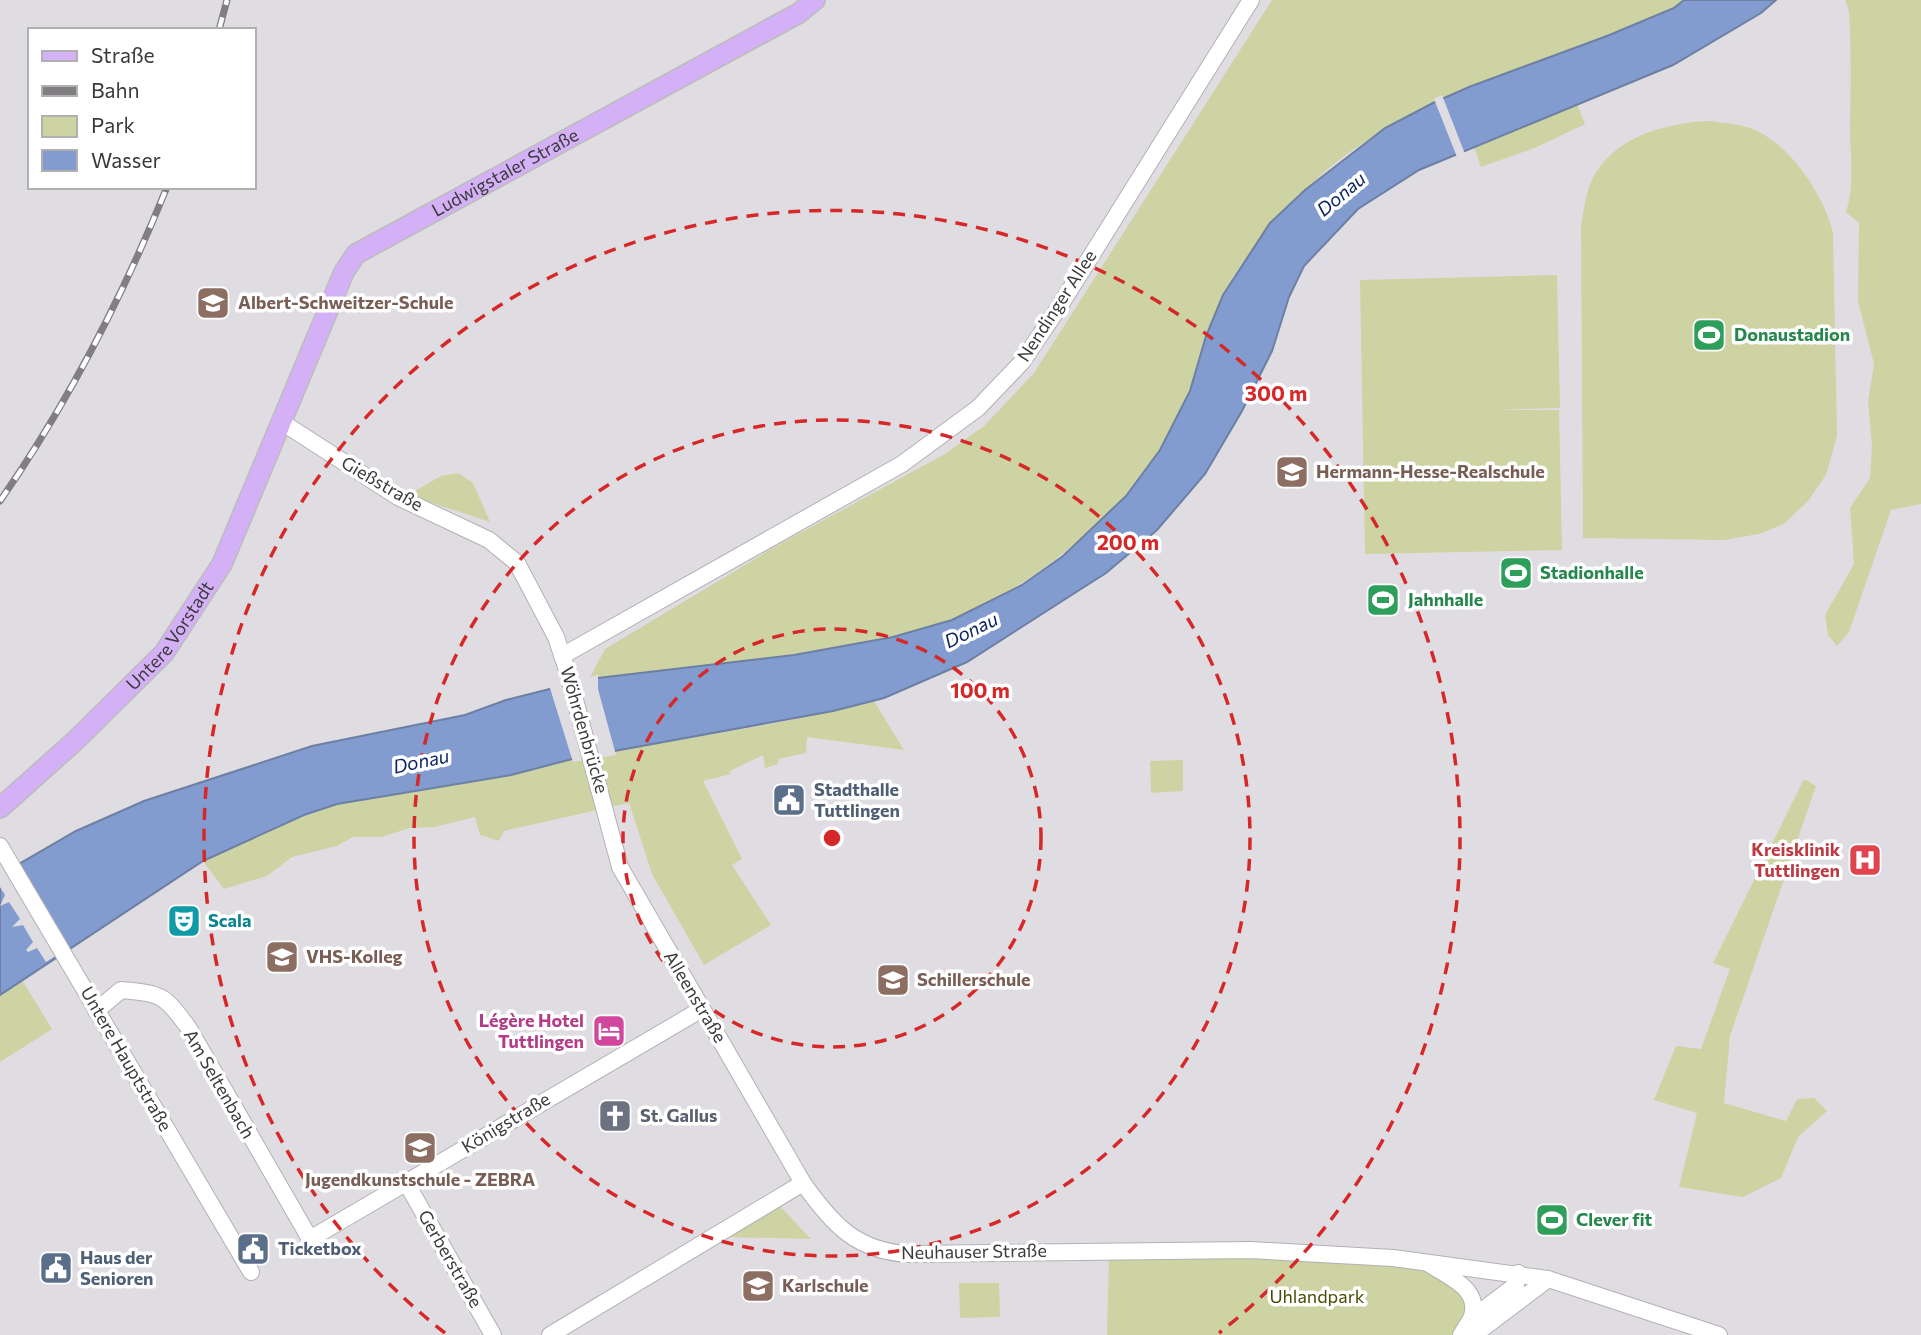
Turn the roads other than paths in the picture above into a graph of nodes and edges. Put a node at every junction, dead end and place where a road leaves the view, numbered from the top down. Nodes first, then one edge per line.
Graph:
1 (815, 0) edge
2 (1251, 0) edge
3 (279, 421) junction
4 (562, 656) junction
5 (605, 804) joint
6 (0, 808) edge
7 (1, 847) edge
8 (702, 1009) junction
9 (96, 1011) junction
10 (803, 1183) junction
11 (407, 1184) junction
12 (310, 1239) joint
13 (1429, 1262) junction
14 (251, 1272) dead end
15 (1518, 1273) junction
16 (1548, 1279) junction
17 (1473, 1327) edge
18 (493, 1335) edge
19 (550, 1335) edge
20 (1461, 1335) edge
21 (1718, 1335) edge

1 - 3 main road, Ludwigstaler Straße
2 - 4 street, Nendinger Allee
3 - 4 street, Gießstraße
3 - 6 main road, Untere Vorstadt
4 - 5 street, Wöhrdenbrücke
5 - 8 street, Alleenstraße
7 - 9 street, Untere Hauptstraße
8 - 10 street, Alleenstraße
8 - 11 street, Königstraße
9 - 12 street, Am Seltenbach
9 - 14 street, Untere Hauptstraße
10 - 13 street, Neuhauser Straße
10 - 19 street
11 - 12 street, Königstraße
11 - 18 street, Gerberstraße
13 - 15 street, Neuhauser Straße
13 - 17 street, Neuhauser Straße
15 - 16 street, Neuhauser Straße
15 - 17 street
16 - 17 street
16 - 21 street, Neuhauser Straße
17 - 20 street

